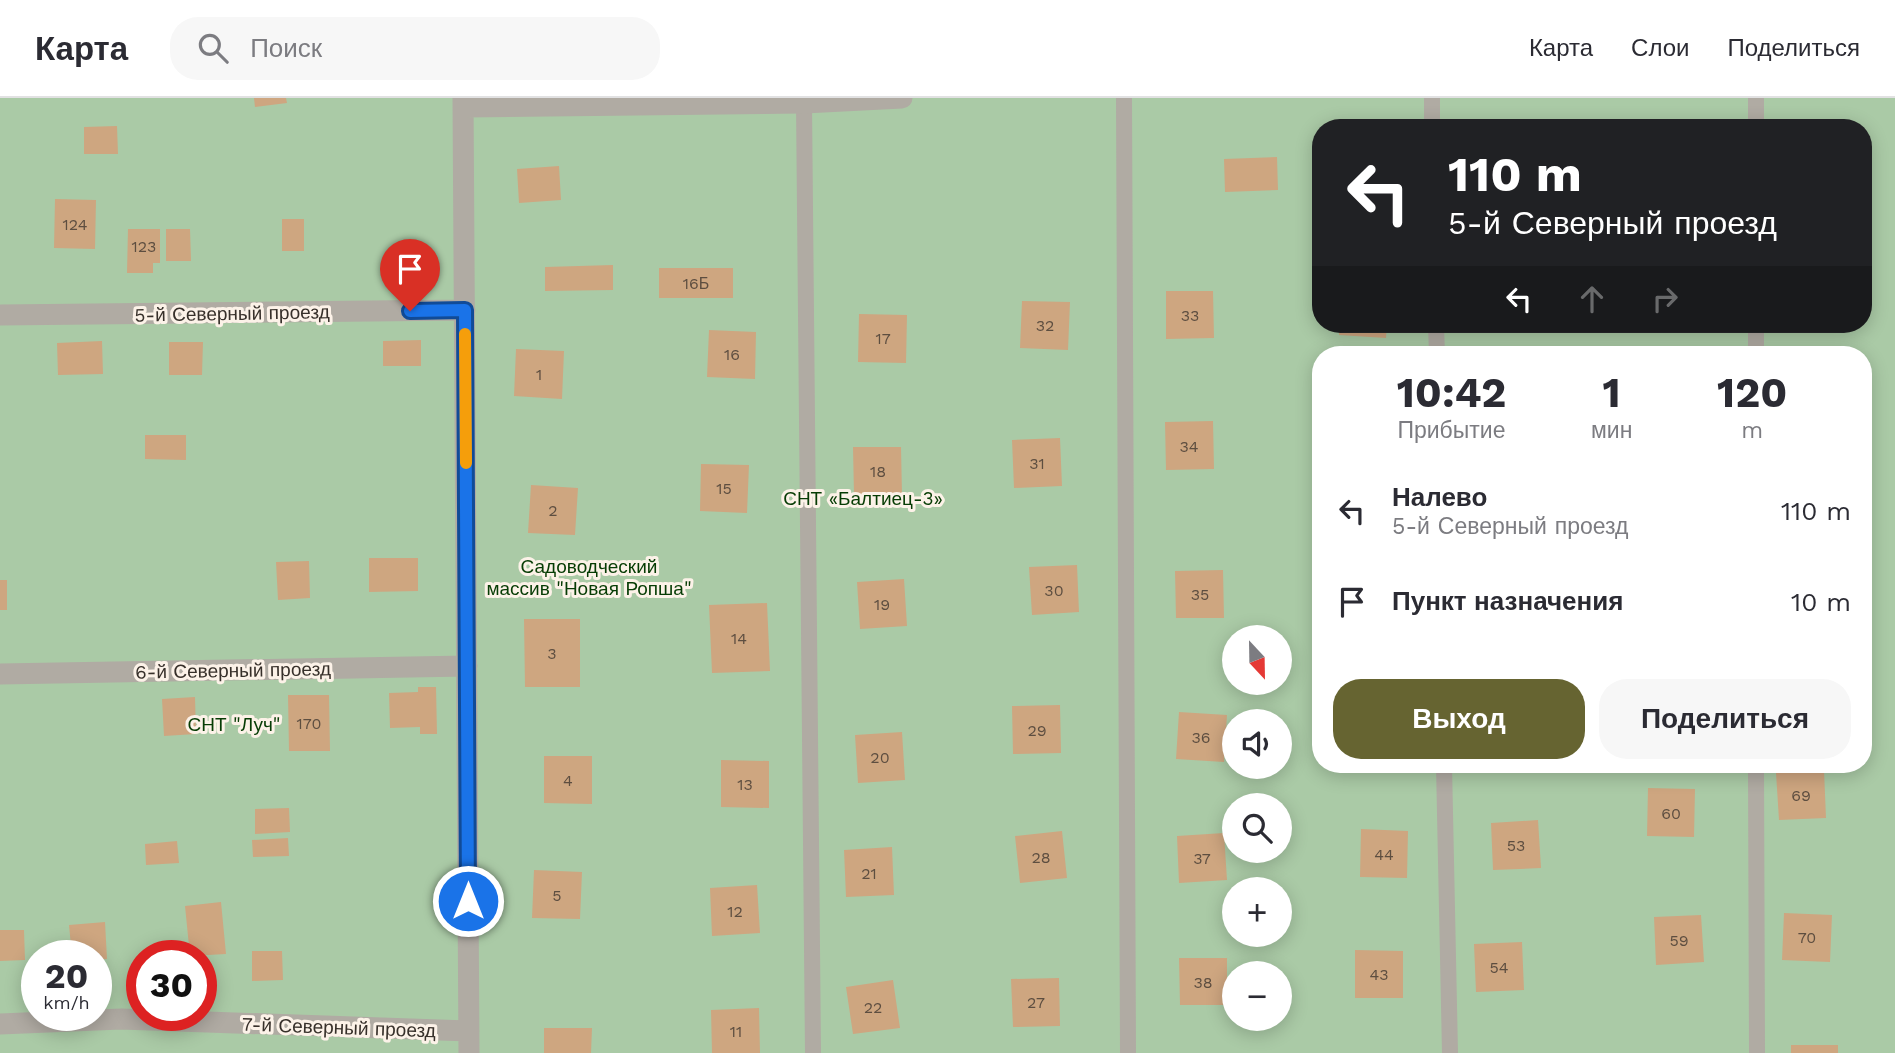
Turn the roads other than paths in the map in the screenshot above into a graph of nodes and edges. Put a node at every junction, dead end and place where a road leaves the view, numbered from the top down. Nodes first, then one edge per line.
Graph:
1 (902, 98) edge
2 (1124, 98) edge
3 (1432, 98) edge
4 (1755, 98) edge
5 (792, 101) edge
6 (464, 103) edge
7 (1432, 119) edge
8 (1756, 119) edge
9 (465, 310) junction
10 (0, 315) edge
11 (467, 666) junction
12 (0, 674) edge
13 (1444, 773) edge
14 (1756, 773) edge
15 (0, 1024) edge
16 (469, 1031) junction
17 (469, 1053) edge
18 (813, 1053) edge
19 (1128, 1053) edge
20 (1450, 1053) edge
21 (1757, 1053) edge

1 - 5 street
2 - 19 lane
3 - 7 lane
4 - 8 lane
5 - 6 street
5 - 18 lane
6 - 9 street
9 - 10 street, 5-й Северный проезд
9 - 11 street
11 - 12 street, 6-й Северный проезд
11 - 16 street
13 - 20 lane
14 - 21 lane
15 - 16 street, 7-й Северный проезд
16 - 17 street

